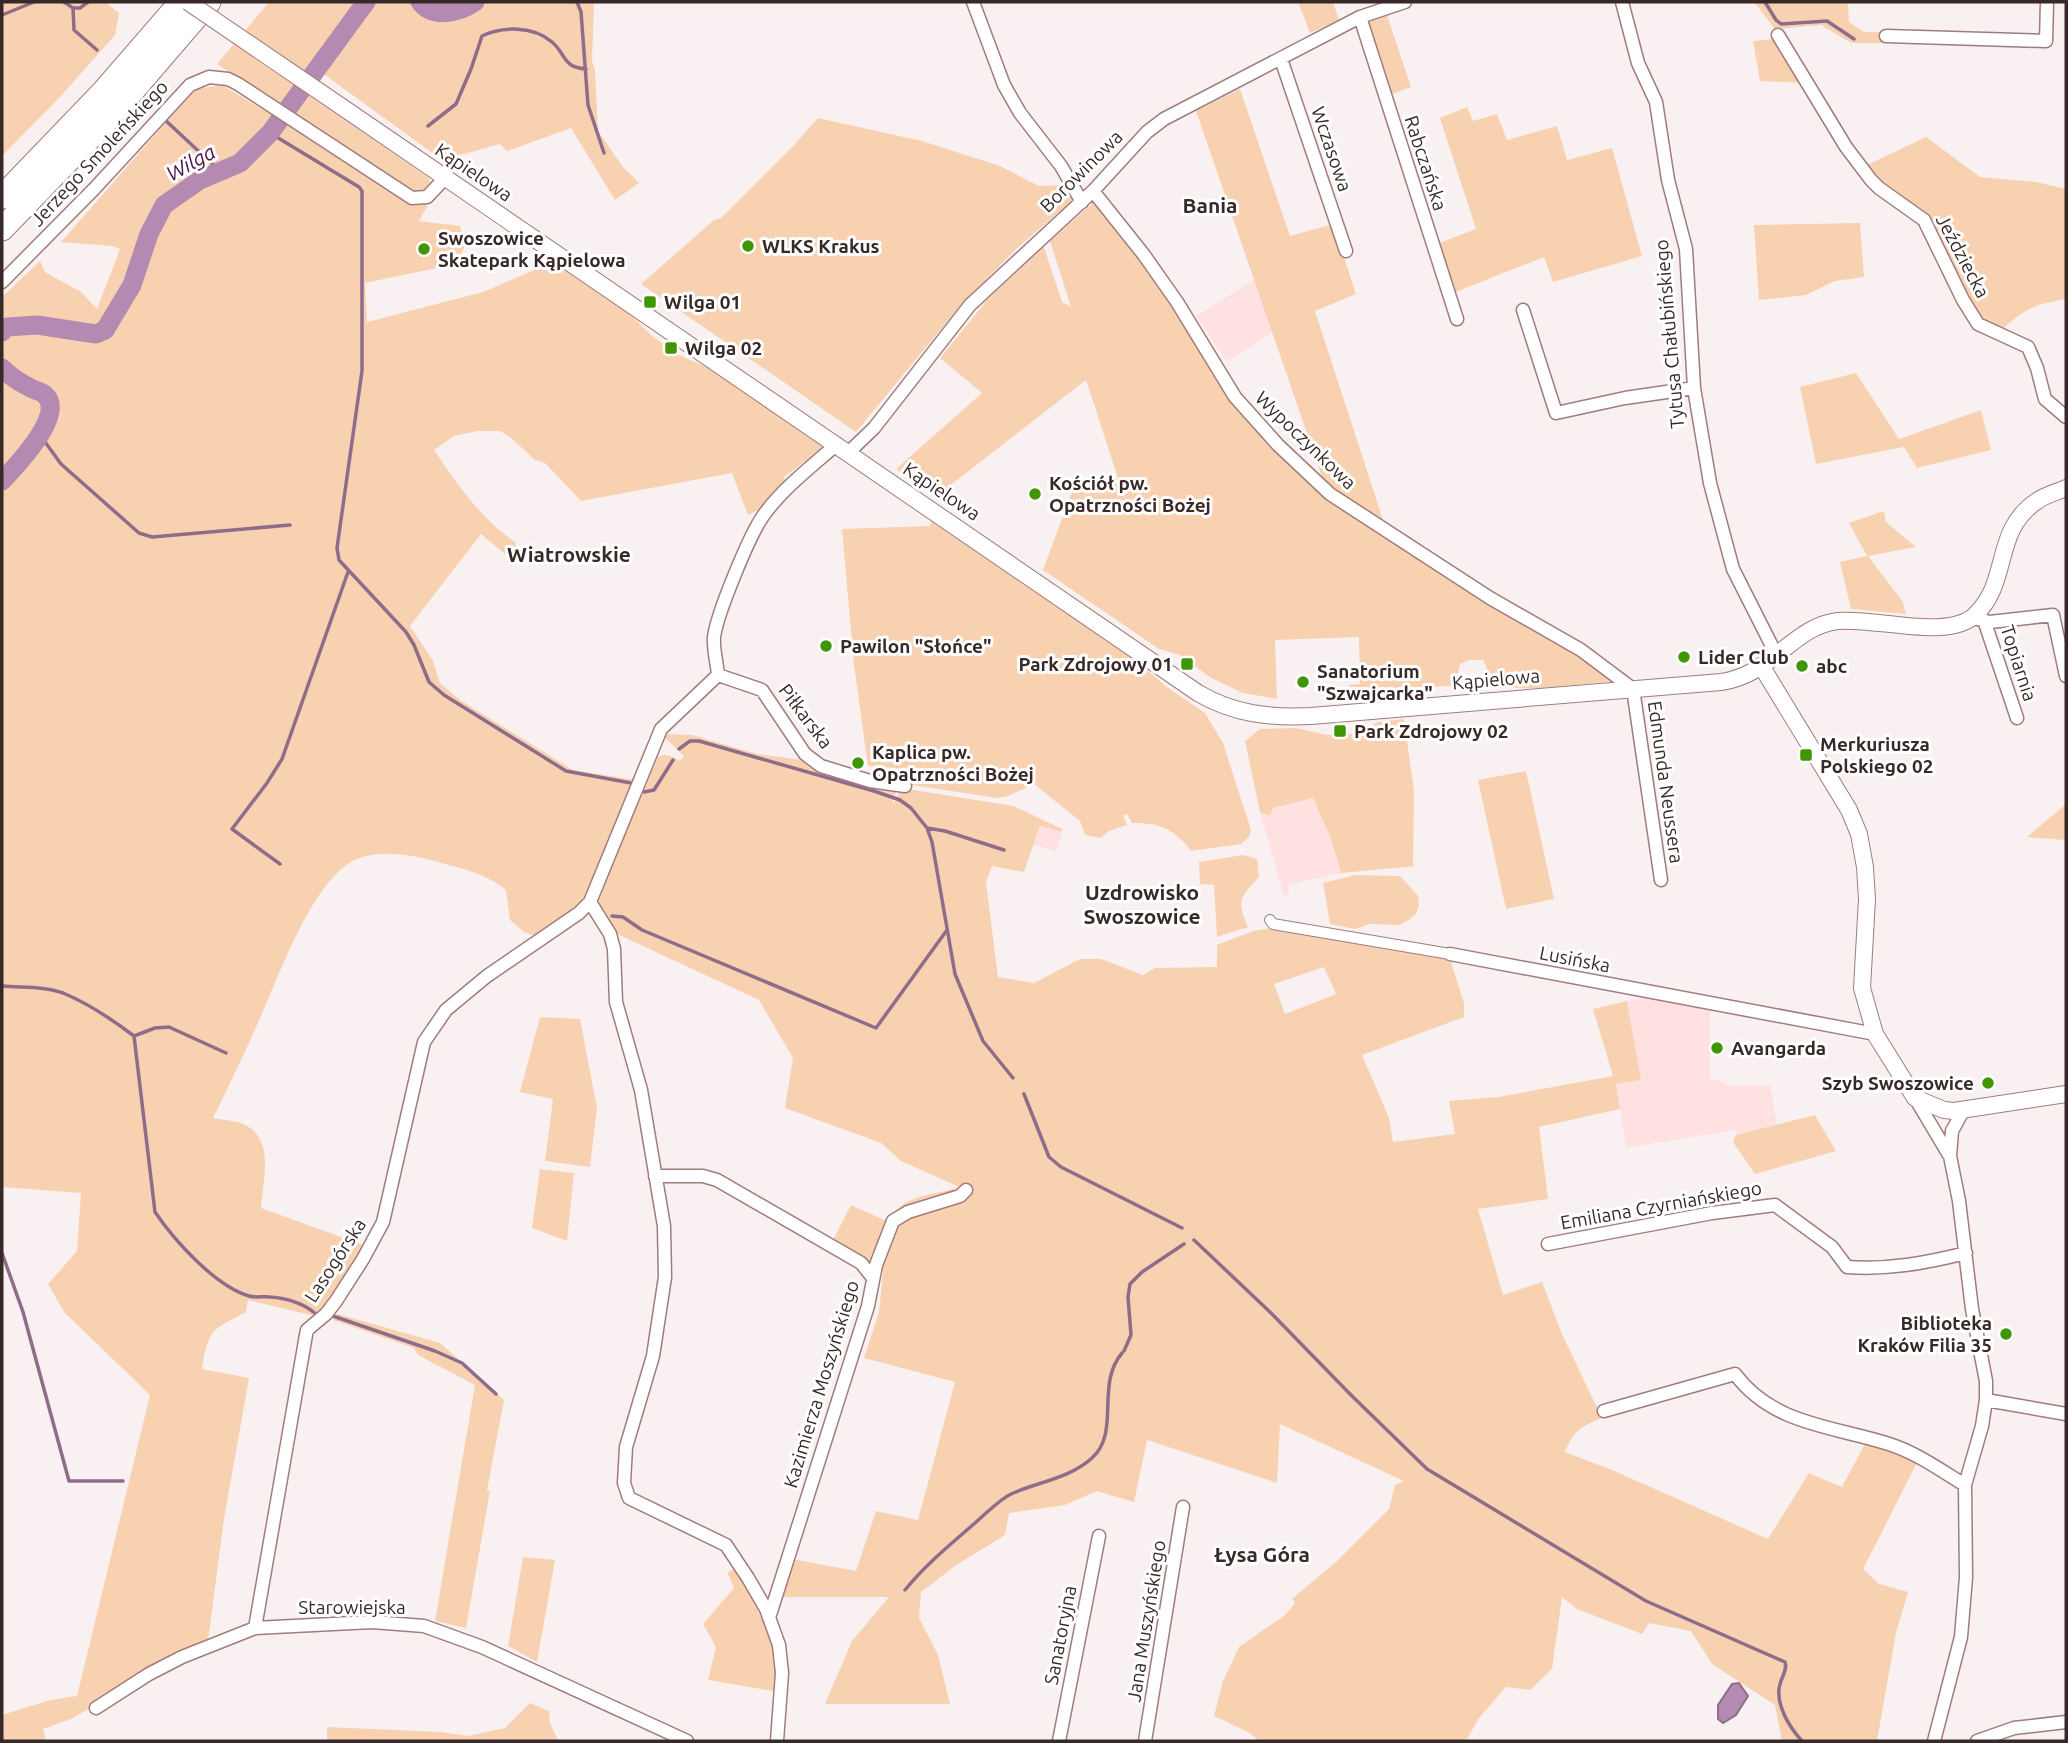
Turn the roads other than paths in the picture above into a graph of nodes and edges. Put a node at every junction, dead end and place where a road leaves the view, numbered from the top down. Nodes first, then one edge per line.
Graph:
1 (181, 2) edge
2 (188, 2) edge
3 (209, 2) edge
4 (973, 2) edge
5 (1405, 2) edge
6 (1622, 2) edge
7 (2047, 2) edge
8 (1360, 18) junction
9 (1778, 35) dead end
10 (1886, 36) dead end
11 (1281, 59) junction
12 (445, 178) junction
13 (1093, 191) junction
14 (2, 197) edge
15 (1082, 202) junction
16 (2, 229) edge
17 (1346, 251) dead end
18 (2, 282) edge
19 (1522, 310) dead end
20 (1457, 319) dead end
21 (1693, 388) junction
22 (2066, 417) edge
23 (843, 448) junction
24 (2066, 488) edge
25 (1978, 619) junction
26 (1777, 656) junction
27 (1762, 667) junction
28 (718, 675) junction
29 (2066, 676) edge
30 (1633, 689) junction
31 (2017, 718) dead end
32 (905, 786) dead end
33 (1661, 880) dead end
34 (590, 902) junction
35 (1270, 919) dead end
36 (1450, 954) joint
37 (1875, 1034) junction
38 (2066, 1094) edge
39 (1915, 1098) junction
40 (1963, 1111) junction
41 (1950, 1156) junction
42 (655, 1176) junction
43 (966, 1190) dead end
44 (1548, 1244) dead end
45 (1966, 1253) junction
46 (873, 1278) junction
47 (1986, 1400) junction
48 (1604, 1411) dead end
49 (2066, 1414) edge
50 (1965, 1485) junction
51 (1183, 1507) dead end
52 (1099, 1536) dead end
53 (769, 1618) junction
54 (255, 1628) junction
55 (96, 1708) dead end
56 (2066, 1722) edge
57 (687, 1741) edge
58 (777, 1741) edge
59 (1059, 1741) edge
60 (1145, 1741) edge
61 (1934, 1741) edge
62 (1978, 1741) edge

1 - 14 highway
2 - 12 street, Kąpielowa, bridge
3 - 16 highway
4 - 15 street
5 - 8 street, Borowinowa
6 - 21 street, Tytusa Chałubińskiego
7 - 10 street
8 - 11 street, Borowinowa
8 - 20 street, Rabczańska
9 - 22 street, Jeździecka
11 - 13 street, Borowinowa
11 - 17 street, Wczasowa
12 - 18 street, Jerzego Smoleńskiego
12 - 23 street, Kąpielowa
13 - 15 street, Borowinowa
13 - 30 street, Wypoczynkowa
15 - 23 street, Borowinowa
19 - 21 street
21 - 26 street, Tytusa Chałubińskiego
23 - 28 street
23 - 30 street, Kąpielowa
24 - 25 street
25 - 26 street, Kąpielowa
25 - 29 street, Topiarnia
25 - 31 street, Topiarnia
26 - 27 street, Kąpielowa
27 - 30 street, Kąpielowa
27 - 37 street
28 - 32 street, Piłkarska
28 - 34 street
30 - 33 street, Edmunda Neussera
34 - 42 street
34 - 54 street, Lasogórska
35 - 36 street, Lusińska
36 - 37 street, Lusińska
37 - 39 street
38 - 40 street
39 - 40 street
39 - 41 street
40 - 41 street
41 - 45 street
42 - 46 street, Kazimierza Moszyńskiego
42 - 53 street
43 - 46 street
44 - 45 street, Emiliana Czyrniańskiego
45 - 47 street
46 - 53 street, Kazimierza Moszyńskiego
47 - 49 street
47 - 50 street
48 - 50 street
50 - 61 street
51 - 60 street, Jana Muszyńskiego
52 - 59 street, Sanatoryjna
53 - 58 street
54 - 55 street, Starowiejska
54 - 57 street, Starowiejska
56 - 62 street

